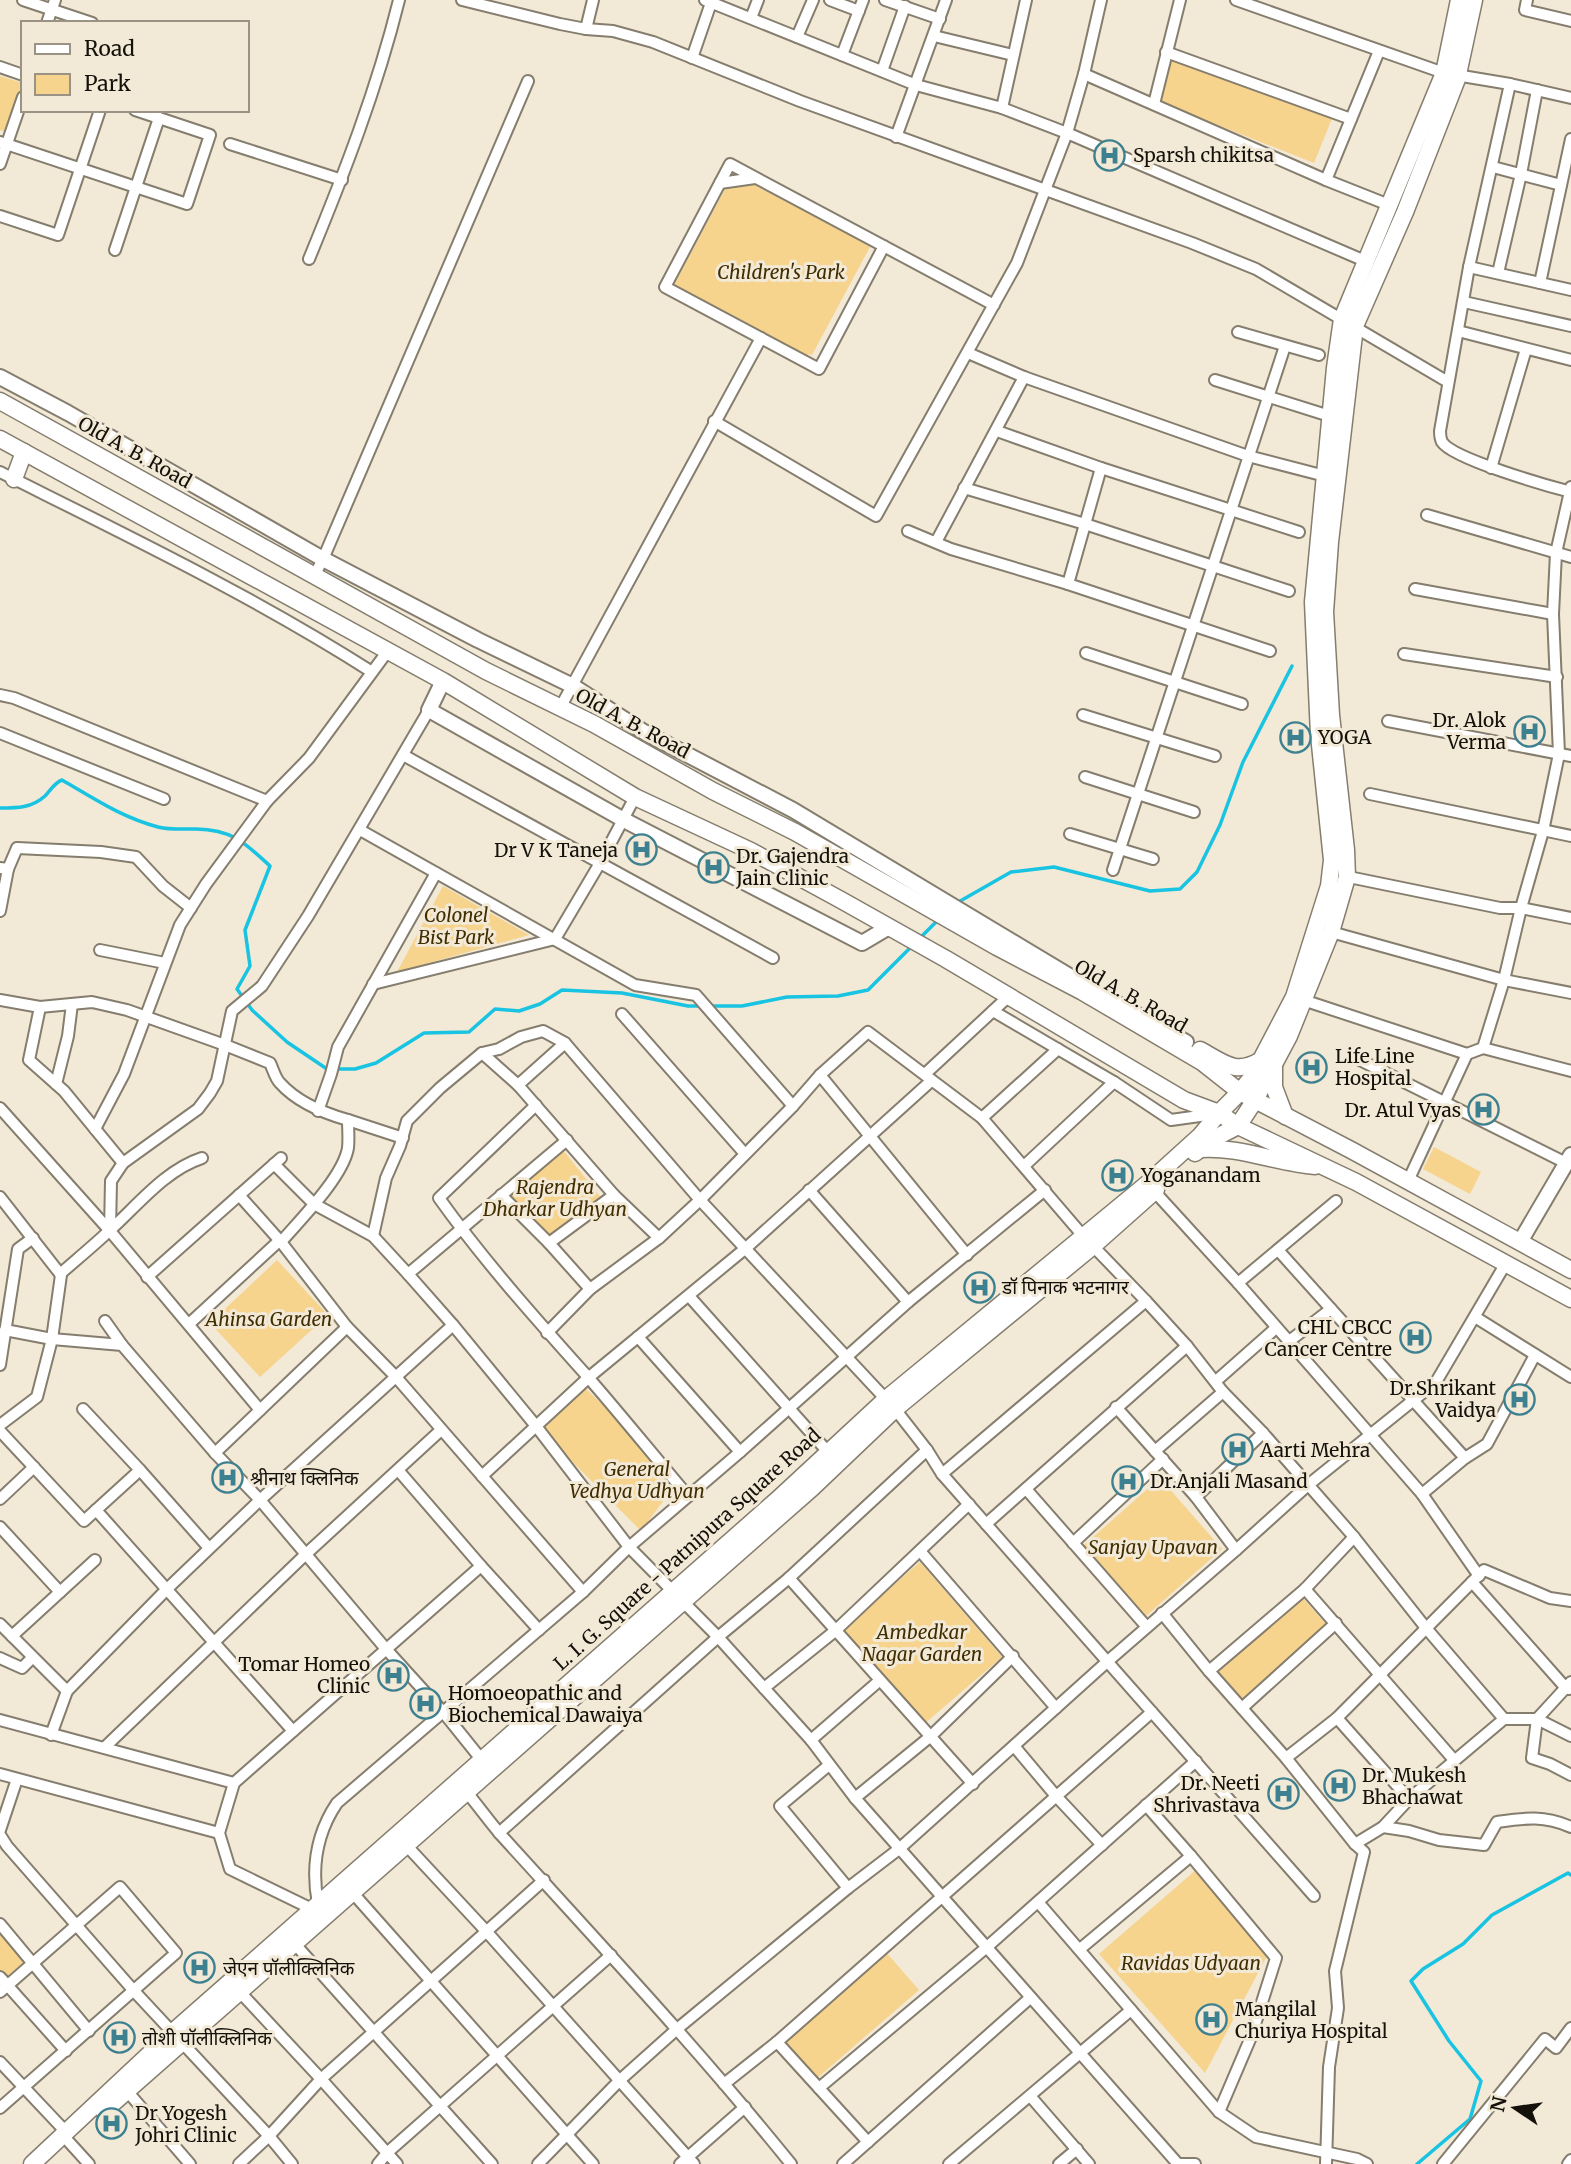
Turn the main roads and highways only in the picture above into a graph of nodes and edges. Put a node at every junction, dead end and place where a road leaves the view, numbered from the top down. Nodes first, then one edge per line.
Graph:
1 (1458, 0) edge
2 (1474, 0) edge
3 (1451, 75) junction
4 (1389, 205) junction
5 (1405, 212) junction
6 (1348, 323) junction
7 (0, 401) edge
8 (0, 439) edge
9 (24, 452) junction
10 (7, 476) edge
11 (1339, 875) junction
12 (1299, 998) junction
13 (1184, 1046) junction
14 (1268, 1062) junction
15 (1240, 1092) junction
16 (1255, 1100) junction
17 (1219, 1113) junction
18 (1285, 1116) junction
19 (1238, 1126) junction
20 (1200, 1149) junction
21 (1324, 1166) junction
22 (1088, 1242) junction
23 (1571, 1270) edge
24 (1571, 1299) edge
25 (890, 1404) junction
26 (678, 1595) junction
27 (462, 1786) junction
28 (178, 2037) junction
29 (67, 2137) junction
30 (32, 2164) edge
31 (44, 2164) edge

1 - 3 main road
2 - 3 main road
3 - 4 main road
3 - 5 main road
4 - 5 main road
4 - 6 main road
5 - 6 main road
6 - 11 main road
7 - 13 main road, Old A. B. Road
8 - 9 main road
9 - 10 main road
9 - 17 main road
11 - 12 main road
11 - 12 main road
12 - 14 main road
13 - 14 main road
13 - 15 main road, Old A. B. Road
14 - 15 main road, L. I. G. Square - Patnipura Square Road
14 - 16 main road
14 - 18 main road
15 - 16 main road, Old A. B. Road
15 - 17 main road, L. I. G. Square - Patnipura Square Road
16 - 18 main road
16 - 19 main road
17 - 19 main road
17 - 22 main road, L. I. G. Square - Patnipura Square Road
18 - 23 main road
19 - 20 main road, L. I. G. Square - Patnipura Square Road
19 - 21 main road
20 - 21 main road
20 - 22 main road, L. I. G. Square - Patnipura Square Road
21 - 24 main road
22 - 25 main road, L. I. G. Square - Patnipura Square Road
25 - 26 main road, L. I. G. Square - Patnipura Square Road
25 - 26 main road, L. I. G. Square - Patnipura Square Road
26 - 27 main road, L. I. G. Square - Patnipura Square Road
27 - 28 main road, L. I. G. Square - Patnipura Square Road
27 - 28 main road, L. I. G. Square - Patnipura Square Road
28 - 29 main road, L. I. G. Square - Patnipura Square Road
28 - 29 main road, L. I. G. Square - Patnipura Square Road
29 - 30 main road, L. I. G. Square - Patnipura Square Road
29 - 31 main road, L. I. G. Square - Patnipura Square Road

